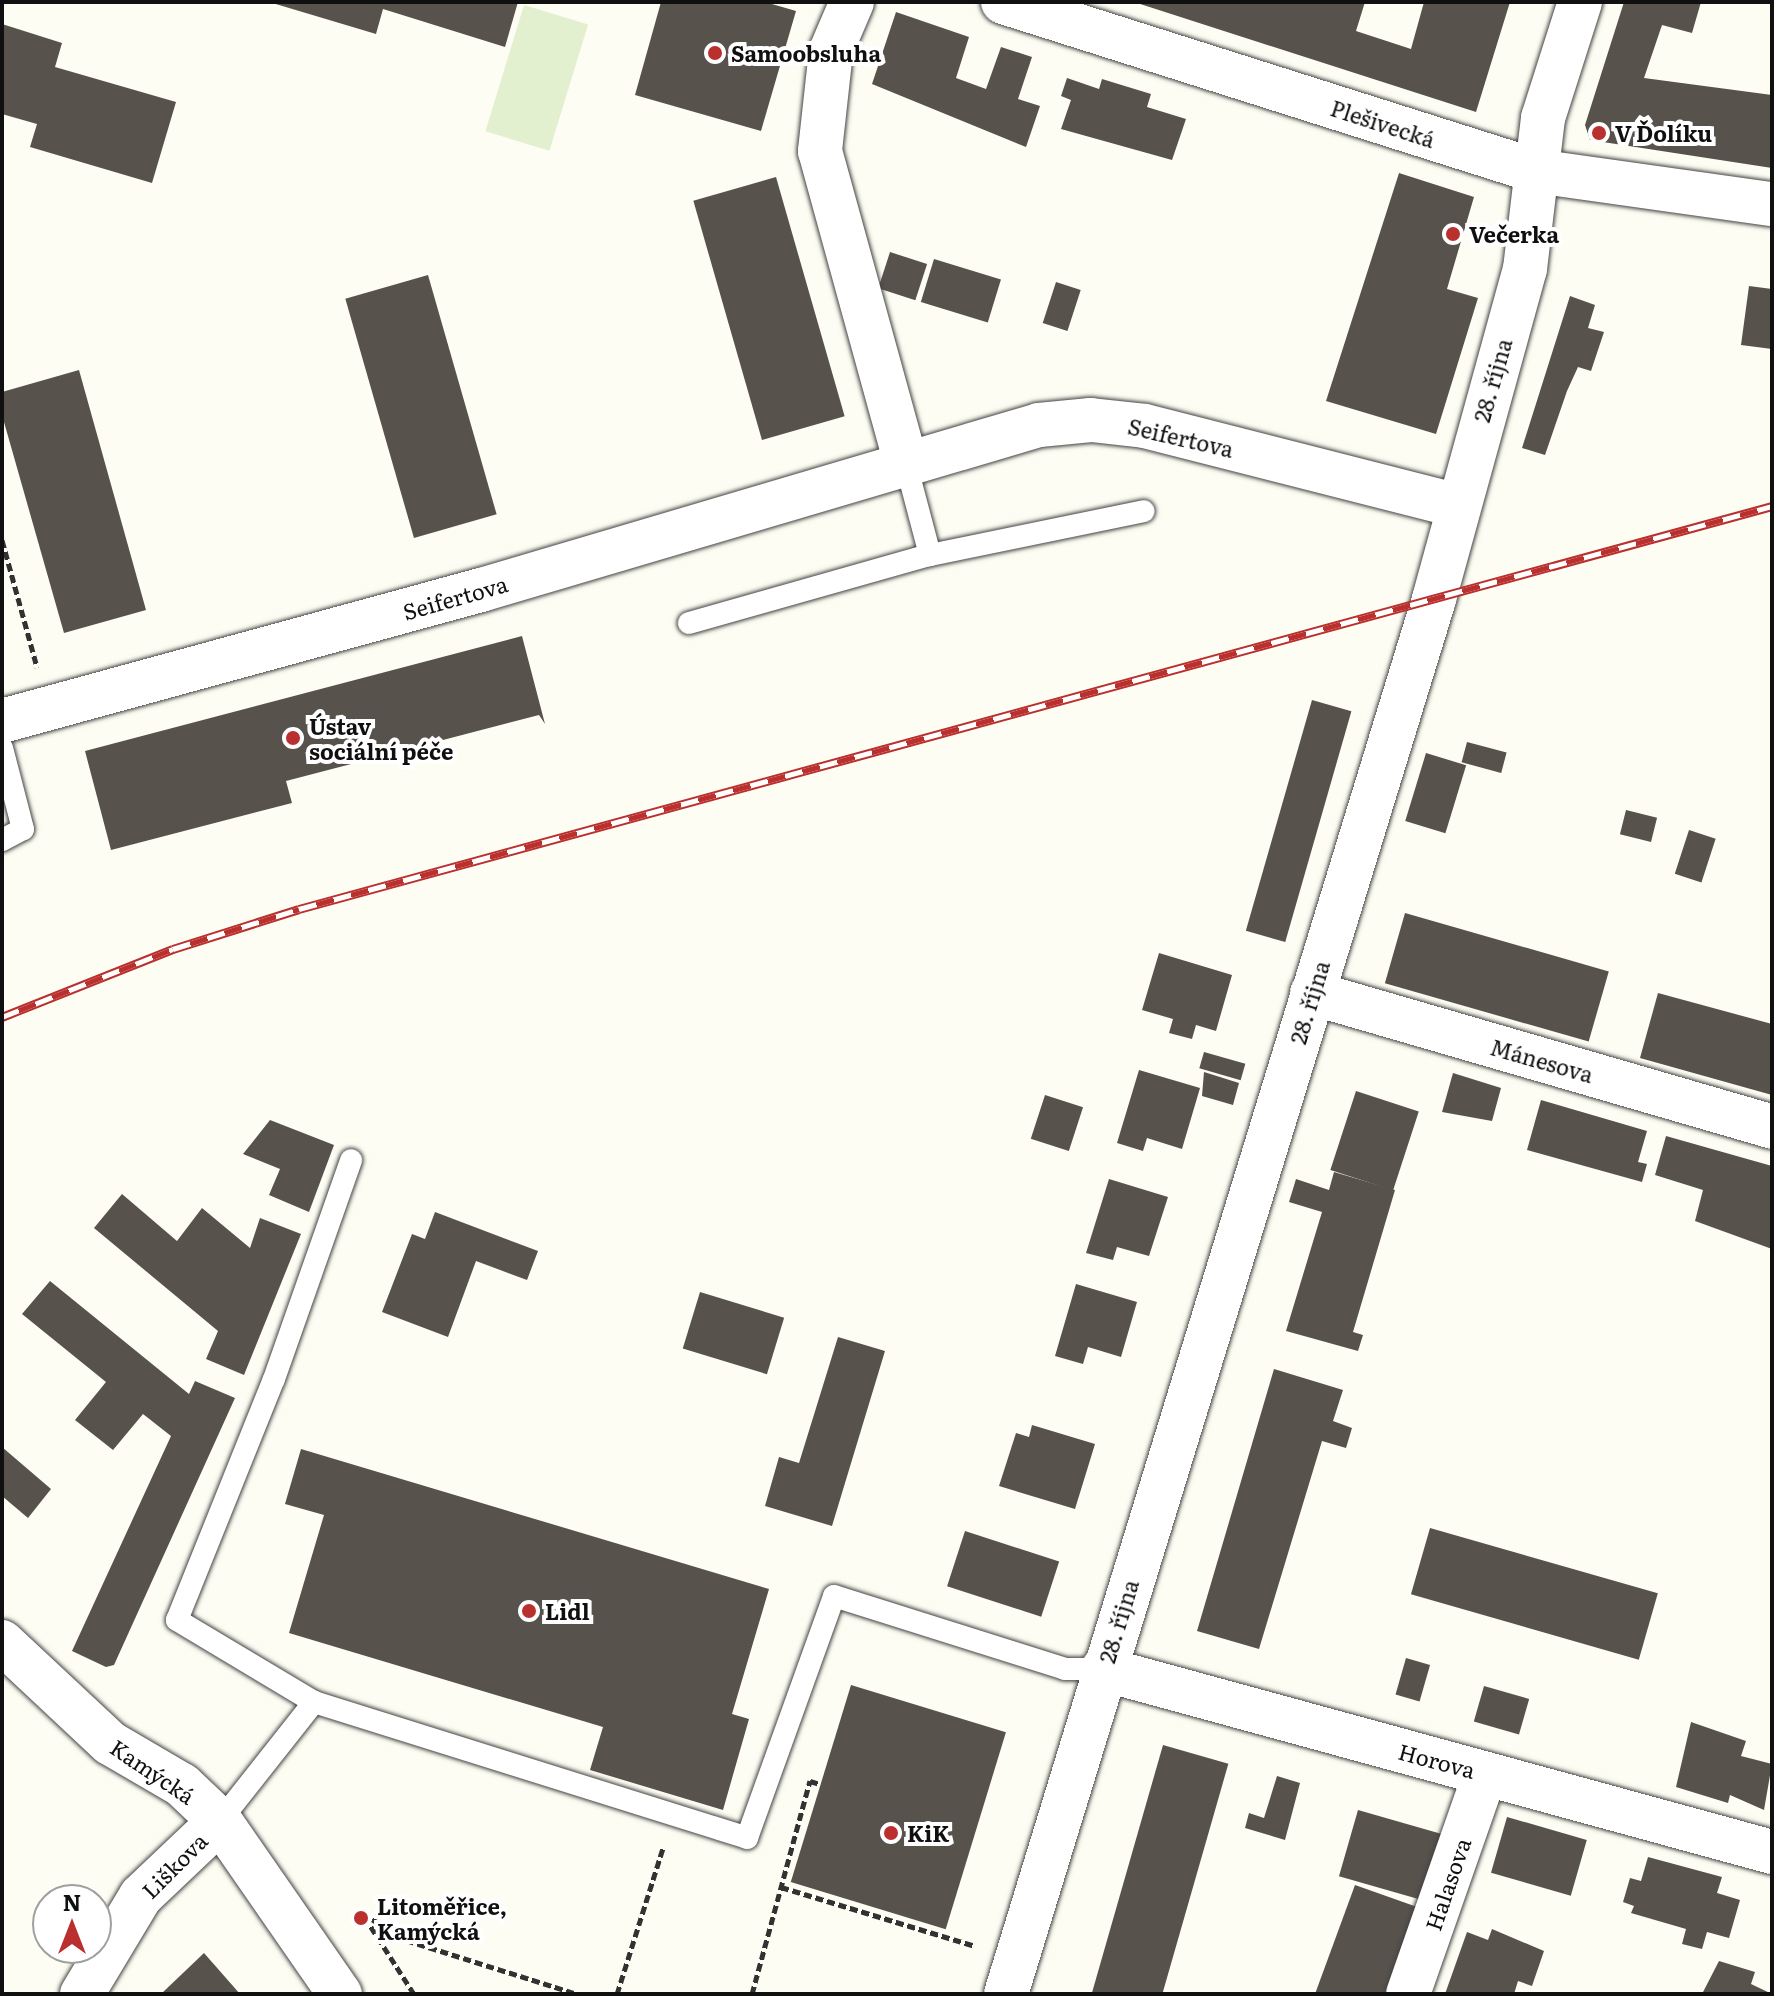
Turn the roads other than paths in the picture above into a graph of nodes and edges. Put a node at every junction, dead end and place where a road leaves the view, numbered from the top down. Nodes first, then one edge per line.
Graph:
1 (852, 2) edge
2 (1003, 2) edge
3 (1580, 2) edge
4 (1536, 171) junction
5 (1772, 204) edge
6 (906, 464) junction
7 (1456, 505) junction
8 (1144, 511) dead end
9 (930, 555) junction
10 (689, 623) dead end
11 (2, 721) edge
12 (2, 748) edge
13 (2, 840) edge
14 (1312, 993) junction
15 (1772, 1127) edge
16 (351, 1160) dead end
17 (2, 1642) edge
18 (1103, 1669) junction
19 (314, 1702) junction
20 (1485, 1774) junction
21 (220, 1821) junction
22 (1772, 1852) edge
23 (1012, 1977) edge
24 (82, 1994) edge
25 (340, 1994) edge
26 (1408, 1994) edge

1 - 6 street
2 - 4 street, Plešivecká
3 - 4 street, 28. října
4 - 5 street, Plešivecká
4 - 7 street, 28. října
6 - 7 street, Seifertova
6 - 9 lane
6 - 11 street, Seifertova
7 - 14 street, 28. října
8 - 9 lane
9 - 10 lane
12 - 13 lane
14 - 15 street, Mánesova
14 - 18 street, 28. října
16 - 19 lane
17 - 21 street, Kamýcká
18 - 19 lane
18 - 20 street, Horova
18 - 23 street, 28. října
19 - 21 lane
20 - 22 street, Horova
20 - 26 street, Halasova
21 - 24 street, Liškova
21 - 25 street, Kamýcká

